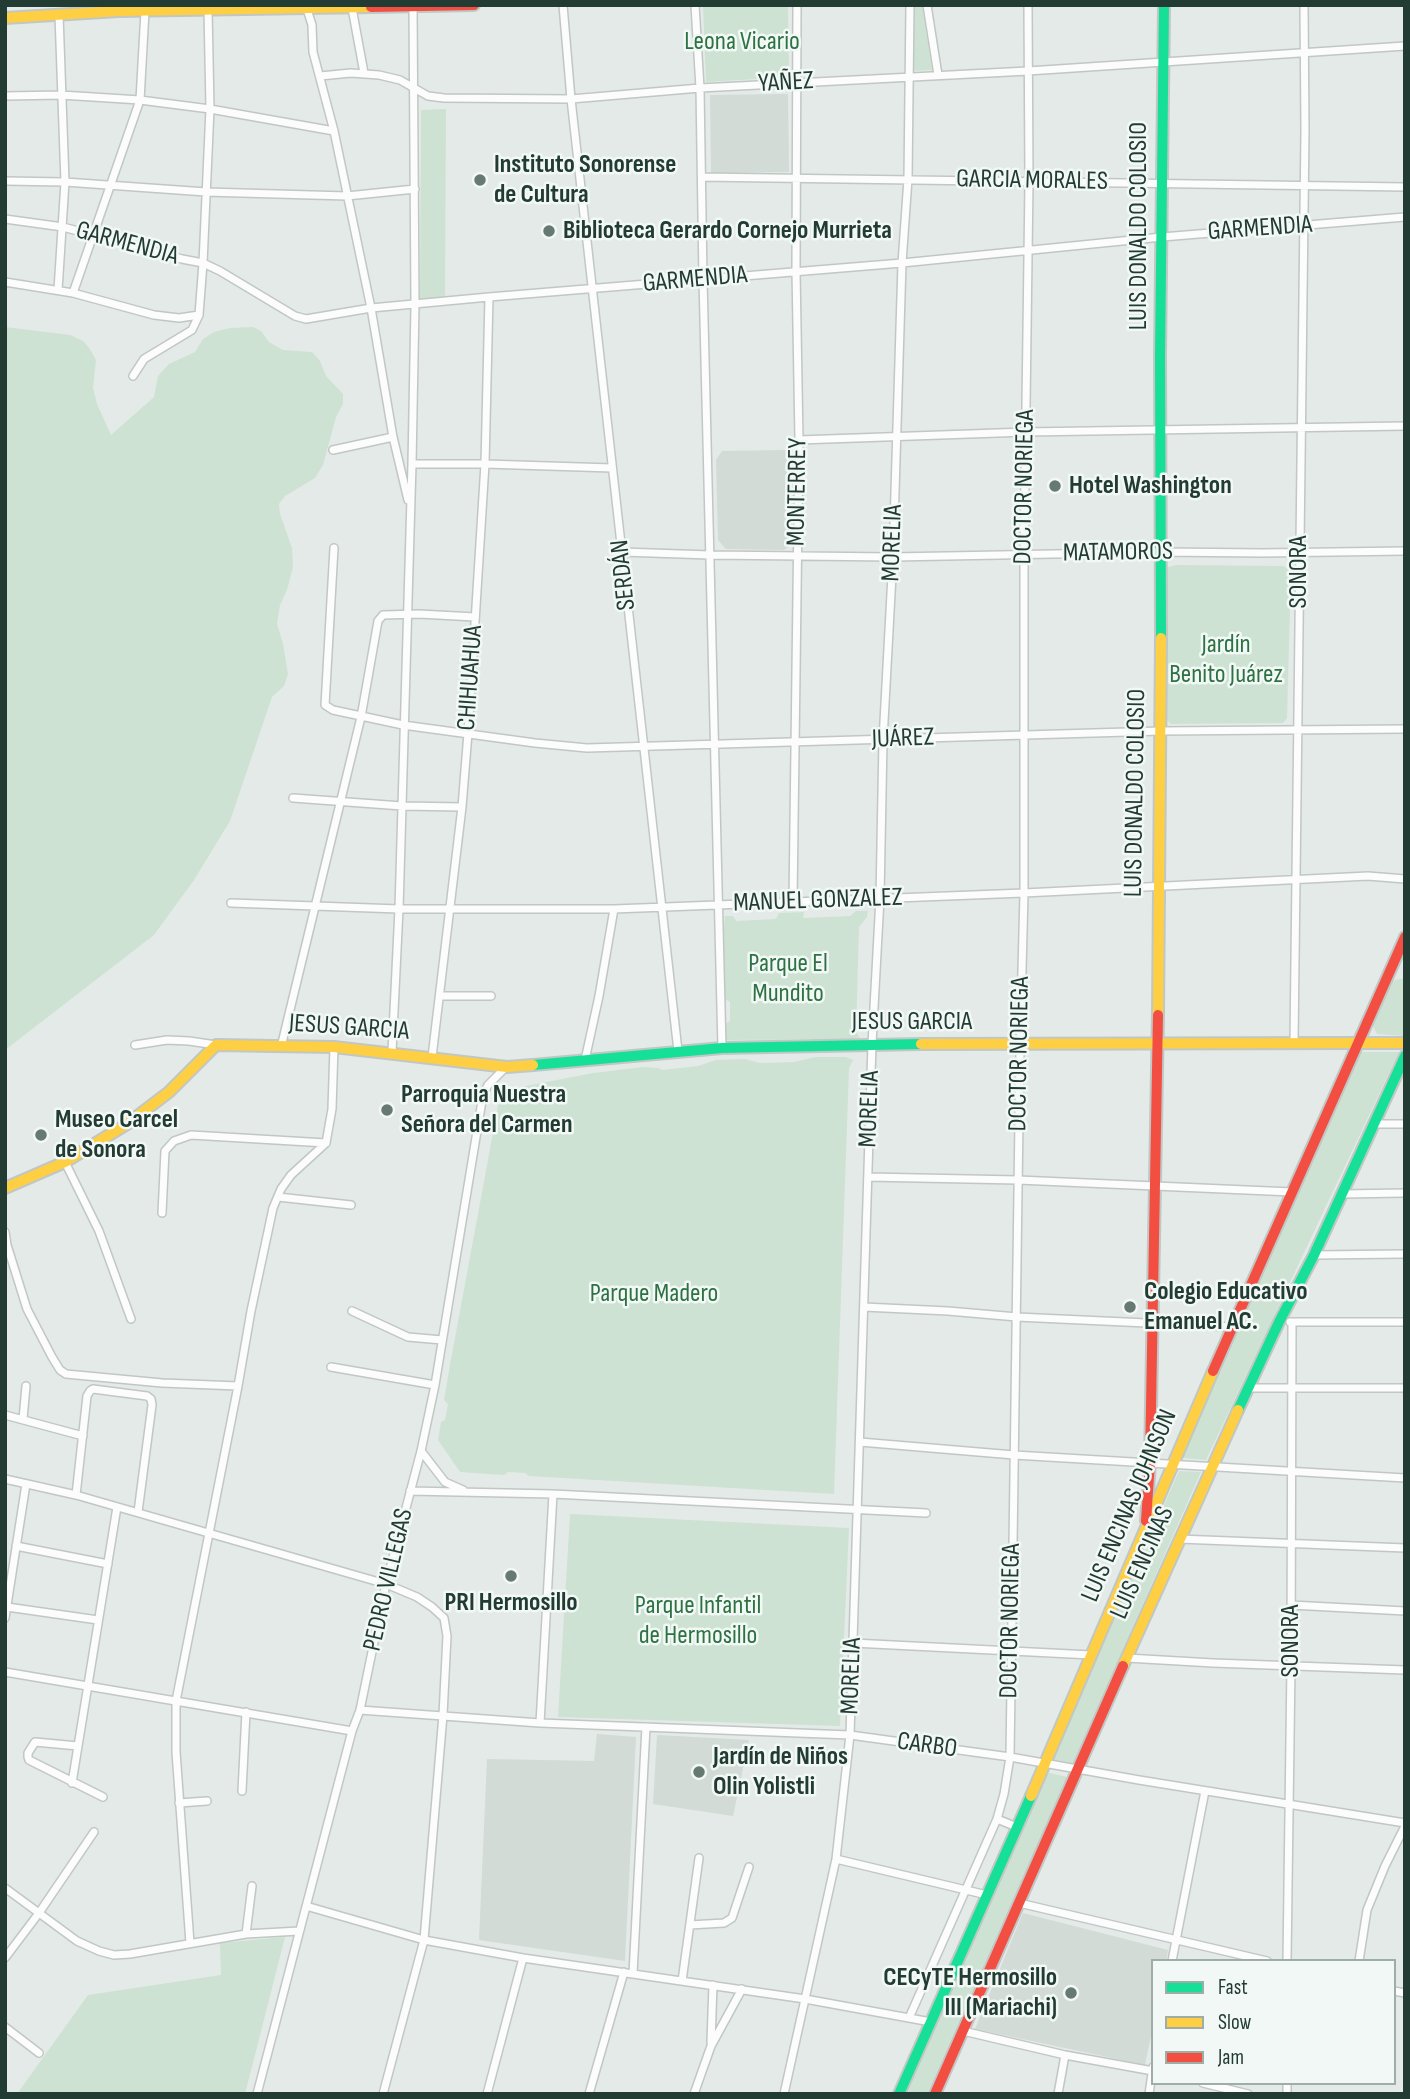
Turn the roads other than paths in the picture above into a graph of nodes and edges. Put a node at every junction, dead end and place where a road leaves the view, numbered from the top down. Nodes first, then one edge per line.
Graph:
1 (474, 5) edge
2 (563, 5) edge
3 (695, 5) edge
4 (797, 5) edge
5 (910, 5) edge
6 (928, 5) edge
7 (1028, 5) edge
8 (1164, 5) edge
9 (1304, 5) edge
10 (307, 6) edge
11 (413, 6) edge
12 (118, 8) edge
13 (352, 8) junction
14 (208, 9) junction
15 (145, 11) junction
16 (59, 15) junction
17 (5, 18) edge
18 (1405, 46) edge
19 (1303, 53) junction
20 (1163, 62) junction
21 (1028, 71) junction
22 (363, 73) junction
23 (938, 75) junction
24 (320, 76) junction
25 (908, 77) junction
26 (798, 83) junction
27 (412, 87) junction
28 (700, 88) junction
29 (61, 95) junction
30 (5, 96) edge
31 (570, 99) junction
32 (140, 100) junction
33 (211, 109) junction
34 (334, 131) junction
35 (702, 177) junction
36 (797, 177) junction
37 (908, 179) junction
38 (5, 181) edge
39 (65, 182) junction
40 (1029, 182) junction
41 (1162, 183) junction
42 (111, 185) junction
43 (1305, 185) junction
44 (1405, 187) edge
45 (415, 189) junction
46 (206, 192) junction
47 (347, 196) junction
48 (1405, 217) edge
49 (5, 219) edge
50 (1304, 226) junction
51 (63, 227) junction
52 (93, 234) junction
53 (1162, 237) junction
54 (1028, 251) junction
55 (203, 263) junction
56 (902, 264) junction
57 (796, 271) junction
58 (703, 279) junction
59 (5, 282) edge
60 (592, 289) junction
61 (58, 290) junction
62 (73, 293) junction
63 (489, 297) junction
64 (415, 305) junction
65 (371, 308) junction
66 (199, 315) junction
67 (133, 376) dead end
68 (1301, 426) junction
69 (1405, 426) edge
70 (1160, 430) junction
71 (1026, 432) junction
72 (896, 435) junction
73 (393, 437) junction
74 (799, 440) junction
75 (333, 450) dead end
76 (412, 464) junction
77 (485, 464) junction
78 (611, 468) junction
79 (410, 508) junction
80 (334, 548) dead end
81 (1405, 551) edge
82 (622, 552) junction
83 (1160, 552) junction
84 (1299, 553) junction
85 (1024, 554) junction
86 (710, 555) junction
87 (797, 556) junction
88 (893, 557) junction
89 (407, 615) junction
90 (475, 617) junction
91 (361, 717) junction
92 (403, 725) junction
93 (1405, 729) edge
94 (1161, 731) junction
95 (1298, 731) junction
96 (468, 733) junction
97 (1024, 735) junction
98 (794, 740) junction
99 (883, 740) junction
100 (714, 743) junction
101 (643, 746) junction
102 (293, 798) dead end
103 (342, 801) junction
104 (401, 806) junction
105 (462, 807) junction
106 (1296, 879) junction
107 (1405, 879) edge
108 (1158, 886) junction
109 (1024, 893) junction
110 (880, 898) junction
111 (793, 902) junction
112 (231, 903) dead end
113 (718, 905) junction
114 (315, 906) junction
115 (660, 907) junction
116 (399, 909) junction
117 (450, 909) junction
118 (614, 909) junction
119 (1405, 937) edge
120 (1400, 959) edge
121 (440, 996) junction
122 (491, 996) dead end
123 (1359, 1043) junction
124 (1405, 1043) edge
125 (872, 1044) junction
126 (1157, 1044) junction
127 (1294, 1044) junction
128 (135, 1045) dead end
129 (216, 1045) junction
130 (1020, 1045) junction
131 (281, 1047) junction
132 (334, 1047) junction
133 (722, 1048) junction
134 (678, 1051) junction
135 (393, 1052) junction
136 (1405, 1056) edge
137 (432, 1058) junction
138 (585, 1060) junction
139 (507, 1067) junction
140 (1375, 1124) junction
141 (1405, 1124) edge
142 (326, 1143) junction
143 (65, 1162) junction
144 (868, 1177) junction
145 (1018, 1180) junction
146 (1156, 1187) junction
147 (5, 1188) edge
148 (1292, 1192) junction
149 (1405, 1193) edge
150 (1342, 1194) junction
151 (278, 1197) junction
152 (351, 1205) dead end
153 (162, 1213) dead end
154 (5, 1232) edge
155 (1405, 1254) edge
156 (1314, 1255) junction
157 (864, 1307) junction
158 (352, 1311) dead end
159 (1017, 1317) junction
160 (131, 1319) dead end
161 (1279, 1322) junction
162 (1292, 1322) junction
163 (1405, 1322) edge
164 (1152, 1324) junction
165 (1233, 1327) junction
166 (442, 1339) junction
167 (331, 1367) dead end
168 (435, 1385) junction
169 (26, 1386) dead end
170 (238, 1386) junction
171 (1247, 1388) junction
172 (1292, 1388) junction
173 (1405, 1388) edge
174 (5, 1415) edge
175 (23, 1419) junction
176 (83, 1436) junction
177 (860, 1442) junction
178 (421, 1451) junction
179 (1014, 1455) junction
180 (1150, 1462) junction
181 (1172, 1464) junction
182 (1211, 1466) junction
183 (1292, 1471) junction
184 (1405, 1478) edge
185 (5, 1479) edge
186 (26, 1484) junction
187 (410, 1491) junction
188 (466, 1492) junction
189 (553, 1494) junction
190 (76, 1495) junction
191 (117, 1507) junction
192 (857, 1509) junction
193 (138, 1512) junction
194 (926, 1513) dead end
195 (1146, 1524) junction
196 (209, 1533) junction
197 (1179, 1539) junction
198 (1292, 1543) junction
199 (16, 1546) junction
200 (1405, 1548) edge
201 (108, 1564) junction
202 (386, 1584) junction
203 (1291, 1605) junction
204 (7, 1607) edge
205 (1405, 1611) edge
206 (5, 1618) edge
207 (99, 1620) junction
208 (853, 1643) junction
209 (1010, 1652) junction
210 (1091, 1655) junction
211 (1127, 1658) junction
212 (1291, 1665) junction
213 (1405, 1670) edge
214 (5, 1672) edge
215 (89, 1687) junction
216 (176, 1701) junction
217 (360, 1710) junction
218 (246, 1712) junction
219 (443, 1714) junction
220 (540, 1723) junction
221 (646, 1727) junction
222 (352, 1731) junction
223 (850, 1735) junction
224 (78, 1746) junction
225 (1010, 1757) junction
226 (1045, 1763) junction
227 (1078, 1770) junction
228 (72, 1783) junction
229 (242, 1791) dead end
230 (1205, 1791) junction
231 (103, 1797) dead end
232 (207, 1801) dead end
233 (179, 1802) junction
234 (1289, 1806) junction
235 (997, 1819) junction
236 (1405, 1825) edge
237 (1017, 1826) junction
238 (94, 1832) dead end
239 (699, 1858) dead end
240 (836, 1859) junction
241 (748, 1867) dead end
242 (252, 1886) dead end
243 (5, 1888) edge
244 (966, 1891) junction
245 (987, 1895) junction
246 (1019, 1903) junction
247 (306, 1906) junction
248 (39, 1913) junction
249 (690, 1925) junction
250 (299, 1931) junction
251 (246, 1934) junction
252 (424, 1940) junction
253 (1176, 1940) junction
254 (190, 1943) junction
255 (5, 1958) edge
256 (523, 1958) junction
257 (1172, 1959) edge
258 (1258, 1959) edge
259 (1287, 1959) edge
260 (1359, 1959) edge
261 (624, 1972) junction
262 (634, 1974) junction
263 (682, 1981) junction
264 (713, 1985) junction
265 (742, 1989) junction
266 (805, 1999) junction
267 (909, 2018) junction
268 (932, 2022) junction
269 (5, 2027) edge
270 (963, 2031) junction
271 (711, 2046) junction
272 (39, 2053) dead end
273 (1065, 2055) junction
274 (1151, 2070) edge
275 (1211, 2085) edge
276 (257, 2094) edge
277 (383, 2094) edge
278 (486, 2094) edge
279 (589, 2094) edge
280 (694, 2094) edge
281 (784, 2094) edge
282 (898, 2094) edge
283 (935, 2094) edge
284 (1058, 2094) edge
285 (1248, 2094) edge

1 - 11 main road
2 - 31 street, SERDÁN
3 - 28 street
4 - 26 street, MONTERREY
5 - 25 street, MORELIA
6 - 23 street
7 - 21 street, DOCTOR NORIEGA
8 - 20 main road, LUIS DONALDO COLOSIO
9 - 19 street, SONORA
10 - 13 main road
10 - 14 main road
10 - 24 street
11 - 13 main road
11 - 27 street
12 - 15 main road
12 - 16 main road
13 - 22 street
14 - 15 main road
14 - 33 street
15 - 32 street
16 - 17 main road
16 - 29 street
18 - 19 street, YAÑEZ
19 - 20 street, YAÑEZ
19 - 43 street, SONORA
20 - 21 street, YAÑEZ
20 - 41 main road, LUIS DONALDO COLOSIO
21 - 23 street, YAÑEZ
21 - 40 street, DOCTOR NORIEGA
22 - 24 street, YAÑEZ
22 - 27 street, YAÑEZ
23 - 25 street, YAÑEZ
24 - 34 street
25 - 26 street, YAÑEZ
25 - 37 street, MORELIA
26 - 28 street, YAÑEZ
26 - 36 street, MONTERREY
27 - 31 street, YAÑEZ
27 - 45 street
28 - 31 street, YAÑEZ
28 - 35 street
29 - 30 street
29 - 32 street
29 - 39 street
31 - 60 street, SERDÁN
32 - 33 street
32 - 42 street
33 - 34 street
33 - 46 street
34 - 47 street
35 - 36 street, GARCIA MORALES
35 - 58 street
36 - 37 street, GARCIA MORALES
36 - 57 street, MONTERREY
37 - 40 street, GARCIA MORALES
37 - 56 street, MORELIA
38 - 39 street
39 - 42 street
39 - 51 street
40 - 41 street, GARCIA MORALES
40 - 54 street, DOCTOR NORIEGA
41 - 43 street, GARCIA MORALES
41 - 53 main road, LUIS DONALDO COLOSIO
42 - 46 street
42 - 52 street
43 - 44 street, GARCIA MORALES
43 - 50 street, SONORA
45 - 47 street
45 - 64 street
46 - 47 street
46 - 55 street
47 - 65 street
48 - 50 street, GARMENDIA
49 - 51 street, GARMENDIA
50 - 53 street, GARMENDIA
50 - 68 street, SONORA
51 - 52 street, GARMENDIA
51 - 61 street
52 - 55 street, GARMENDIA
52 - 62 street
53 - 54 street, GARMENDIA
53 - 70 main road, LUIS DONALDO COLOSIO
54 - 56 street, GARMENDIA
54 - 71 street, DOCTOR NORIEGA
55 - 65 street, GARMENDIA
55 - 66 street
56 - 57 street, GARMENDIA
56 - 72 street, MORELIA
57 - 58 street, GARMENDIA
57 - 74 street, MONTERREY
58 - 60 street, GARMENDIA
58 - 86 street
59 - 61 street
60 - 63 street, GARMENDIA
60 - 78 street, SERDÁN
61 - 62 street
62 - 66 street
63 - 64 street, GARMENDIA
63 - 77 street, CHIHUAHUA
64 - 65 street, GARMENDIA
64 - 76 street
65 - 73 street
66 - 67 street
68 - 69 street
68 - 70 street
68 - 84 street, SONORA
70 - 71 street
70 - 83 main road, LUIS DONALDO COLOSIO
71 - 72 street
71 - 85 street, DOCTOR NORIEGA
72 - 74 street
72 - 88 street, MORELIA
73 - 75 street
73 - 79 street
74 - 87 street, MONTERREY
76 - 77 street
76 - 79 street
77 - 78 street
77 - 90 street, CHIHUAHUA
78 - 82 street, SERDÁN
79 - 89 street
80 - 91 street, JUÁREZ
81 - 84 street, MATAMOROS
82 - 86 street, MATAMOROS
82 - 101 street, SERDÁN
83 - 84 street, MATAMOROS
83 - 85 street, MATAMOROS
83 - 94 main road, LUIS DONALDO COLOSIO
84 - 95 street, SONORA
85 - 88 street, MATAMOROS
85 - 97 street, DOCTOR NORIEGA
86 - 87 street, MATAMOROS
86 - 100 street
87 - 88 street, MATAMOROS
87 - 98 street, MONTERREY
88 - 99 street, MORELIA
89 - 90 street
89 - 91 street
89 - 92 street
90 - 96 street, CHIHUAHUA
91 - 92 street, JUÁREZ
91 - 103 street
92 - 96 street, JUÁREZ
92 - 104 street
93 - 95 street, JUÁREZ
94 - 95 street, JUÁREZ
94 - 97 street, JUÁREZ
94 - 108 main road, LUIS DONALDO COLOSIO
95 - 106 street, SONORA
96 - 101 street, JUÁREZ
96 - 105 street, CHIHUAHUA
97 - 99 street, JUÁREZ
97 - 109 street, DOCTOR NORIEGA
98 - 99 street, JUÁREZ
98 - 100 street, JUÁREZ
98 - 111 street, MONTERREY
99 - 110 street, MORELIA
100 - 101 street, JUÁREZ
100 - 113 street
101 - 115 street, SERDÁN
102 - 103 street
103 - 104 street
103 - 114 street
104 - 105 street
104 - 116 street
105 - 117 street, CHIHUAHUA
106 - 107 street, MANUEL GONZALEZ
106 - 108 street, MANUEL GONZALEZ
106 - 127 street, SONORA
108 - 109 street, MANUEL GONZALEZ
108 - 126 main road, LUIS DONALDO COLOSIO
109 - 110 street, MANUEL GONZALEZ
109 - 130 street, DOCTOR NORIEGA
110 - 111 street, MANUEL GONZALEZ
110 - 125 street, MORELIA
111 - 113 street, MANUEL GONZALEZ
112 - 114 street, MANUEL GONZALEZ
113 - 115 street, MANUEL GONZALEZ
113 - 133 street
114 - 116 street, MANUEL GONZALEZ
114 - 131 street
115 - 118 street, MANUEL GONZALEZ
115 - 134 street, SERDÁN
116 - 117 street, MANUEL GONZALEZ
116 - 135 street
117 - 118 street, MANUEL GONZALEZ
117 - 121 street, CHIHUAHUA
118 - 138 street
119 - 120 main road, LUIS ENCINAS JOHNSON
120 - 123 main road, LUIS ENCINAS JOHNSON
121 - 122 street
121 - 137 street, CHIHUAHUA
123 - 124 main road, JESUS GARCIA
123 - 127 main road, JESUS GARCIA
123 - 148 main road, LUIS ENCINAS JOHNSON
125 - 130 main road, JESUS GARCIA
125 - 133 main road, JESUS GARCIA
125 - 144 street, MORELIA
126 - 127 main road, JESUS GARCIA
126 - 130 main road, JESUS GARCIA
126 - 146 main road, LUIS DONALDO COLOSIO
128 - 129 street
129 - 131 main road, JESUS GARCIA
129 - 143 main road
130 - 145 street, DOCTOR NORIEGA
131 - 132 main road, JESUS GARCIA
132 - 135 main road, JESUS GARCIA
132 - 142 street
133 - 134 main road, JESUS GARCIA
134 - 138 main road, JESUS GARCIA
135 - 137 main road, JESUS GARCIA
136 - 140 main road, LUIS ENCINAS
137 - 139 main road, JESUS GARCIA
138 - 139 main road, JESUS GARCIA
139 - 166 street, PEDRO VILLEGAS
140 - 141 street
140 - 150 main road, LUIS ENCINAS
142 - 151 street
142 - 153 street
143 - 147 main road
143 - 160 street
144 - 145 street
144 - 157 street, MORELIA
145 - 146 street
145 - 159 street, DOCTOR NORIEGA
146 - 148 street
146 - 164 main road, LUIS DONALDO COLOSIO
148 - 165 main road, LUIS ENCINAS JOHNSON
149 - 150 street
150 - 156 main road, LUIS ENCINAS
151 - 152 street
151 - 170 street
154 - 170 street
155 - 156 street
156 - 161 main road, LUIS ENCINAS
157 - 159 street
157 - 177 street, MORELIA
158 - 166 street
159 - 164 street
159 - 179 street, DOCTOR NORIEGA
161 - 162 street
161 - 171 main road, LUIS ENCINAS
162 - 163 street
162 - 172 street, SONORA
164 - 165 street
164 - 180 main road, LUIS DONALDO COLOSIO
165 - 181 main road, LUIS ENCINAS JOHNSON
166 - 168 street, PEDRO VILLEGAS
167 - 168 street
168 - 178 street, PEDRO VILLEGAS
169 - 175 street
170 - 196 street
171 - 172 street
171 - 182 main road, LUIS ENCINAS
172 - 173 street
172 - 183 street, SONORA
174 - 175 street
175 - 176 street
176 - 190 street
176 - 193 street
177 - 179 street
177 - 192 street, MORELIA
178 - 187 street, PEDRO VILLEGAS
178 - 188 street
179 - 180 street
179 - 209 street, DOCTOR NORIEGA
180 - 181 street
180 - 195 main road, LUIS DONALDO COLOSIO
181 - 182 street
181 - 195 main road, LUIS ENCINAS JOHNSON
182 - 183 street
182 - 197 main road, LUIS ENCINAS
183 - 184 street
183 - 198 street, SONORA
185 - 186 street
186 - 190 street
186 - 199 street
187 - 188 street
187 - 202 street, PEDRO VILLEGAS
188 - 189 street
189 - 192 street
189 - 220 street
190 - 191 street
191 - 193 street
191 - 201 street
192 - 194 street
192 - 208 street, MORELIA
193 - 196 street
195 - 210 main road, LUIS ENCINAS JOHNSON
196 - 202 street
196 - 216 street
197 - 198 street
197 - 211 main road, LUIS ENCINAS
198 - 200 street
198 - 203 street, SONORA
199 - 201 street
199 - 204 street
201 - 207 street
202 - 217 street, PEDRO VILLEGAS
202 - 219 street
203 - 205 street
203 - 212 street, SONORA
204 - 206 street
204 - 207 street
207 - 215 street
208 - 209 street
208 - 223 street, MORELIA
209 - 210 street
209 - 225 street, DOCTOR NORIEGA
210 - 226 main road, LUIS ENCINAS JOHNSON
211 - 212 street
211 - 227 main road, LUIS ENCINAS
212 - 213 street
212 - 234 street, SONORA
214 - 215 street
215 - 216 street
215 - 224 street
216 - 218 street
216 - 233 street
217 - 219 street, CARBO
217 - 222 street, PEDRO VILLEGAS
218 - 222 street
218 - 229 street
219 - 220 street, CARBO
219 - 252 street
220 - 221 street, CARBO
221 - 223 street, CARBO
221 - 262 street
222 - 247 street, PEDRO VILLEGAS
223 - 225 street, CARBO
223 - 240 street, MORELIA
224 - 228 street
224 - 228 street
225 - 226 street, CARBO
225 - 235 street, DOCTOR NORIEGA
226 - 227 street, CARBO
226 - 237 main road, LUIS ENCINAS JOHNSON
227 - 230 street, CARBO
227 - 246 main road, LUIS ENCINAS
228 - 231 street
230 - 234 street, CARBO
230 - 253 street
232 - 233 street
233 - 254 street
234 - 236 street, CARBO
234 - 259 street, SONORA
235 - 237 street
235 - 244 street, DOCTOR NORIEGA
236 - 260 street
237 - 245 main road, LUIS ENCINAS JOHNSON
238 - 248 street
239 - 249 street
240 - 244 street
240 - 266 street, MORELIA
241 - 249 street
242 - 251 street
243 - 248 street
244 - 245 street
244 - 267 street, DOCTOR NORIEGA
245 - 268 main road, LUIS ENCINAS JOHNSON
246 - 253 street
246 - 270 main road, LUIS ENCINAS
247 - 250 street, PEDRO VILLEGAS
247 - 252 street
248 - 254 street
248 - 255 street
249 - 263 street
250 - 251 street
250 - 276 street, PEDRO VILLEGAS
251 - 254 street
252 - 256 street
252 - 277 street
253 - 257 street
253 - 258 street
256 - 261 street
256 - 278 street
261 - 262 street
261 - 279 street
262 - 263 street
263 - 264 street
264 - 265 street
264 - 271 street
265 - 266 street
265 - 271 street
266 - 267 street
266 - 281 street, MORELIA
267 - 268 street
268 - 282 main road, LUIS ENCINAS JOHNSON
269 - 272 street
270 - 273 street
270 - 283 main road, LUIS ENCINAS
271 - 280 street
273 - 274 street
273 - 284 street
275 - 285 street

